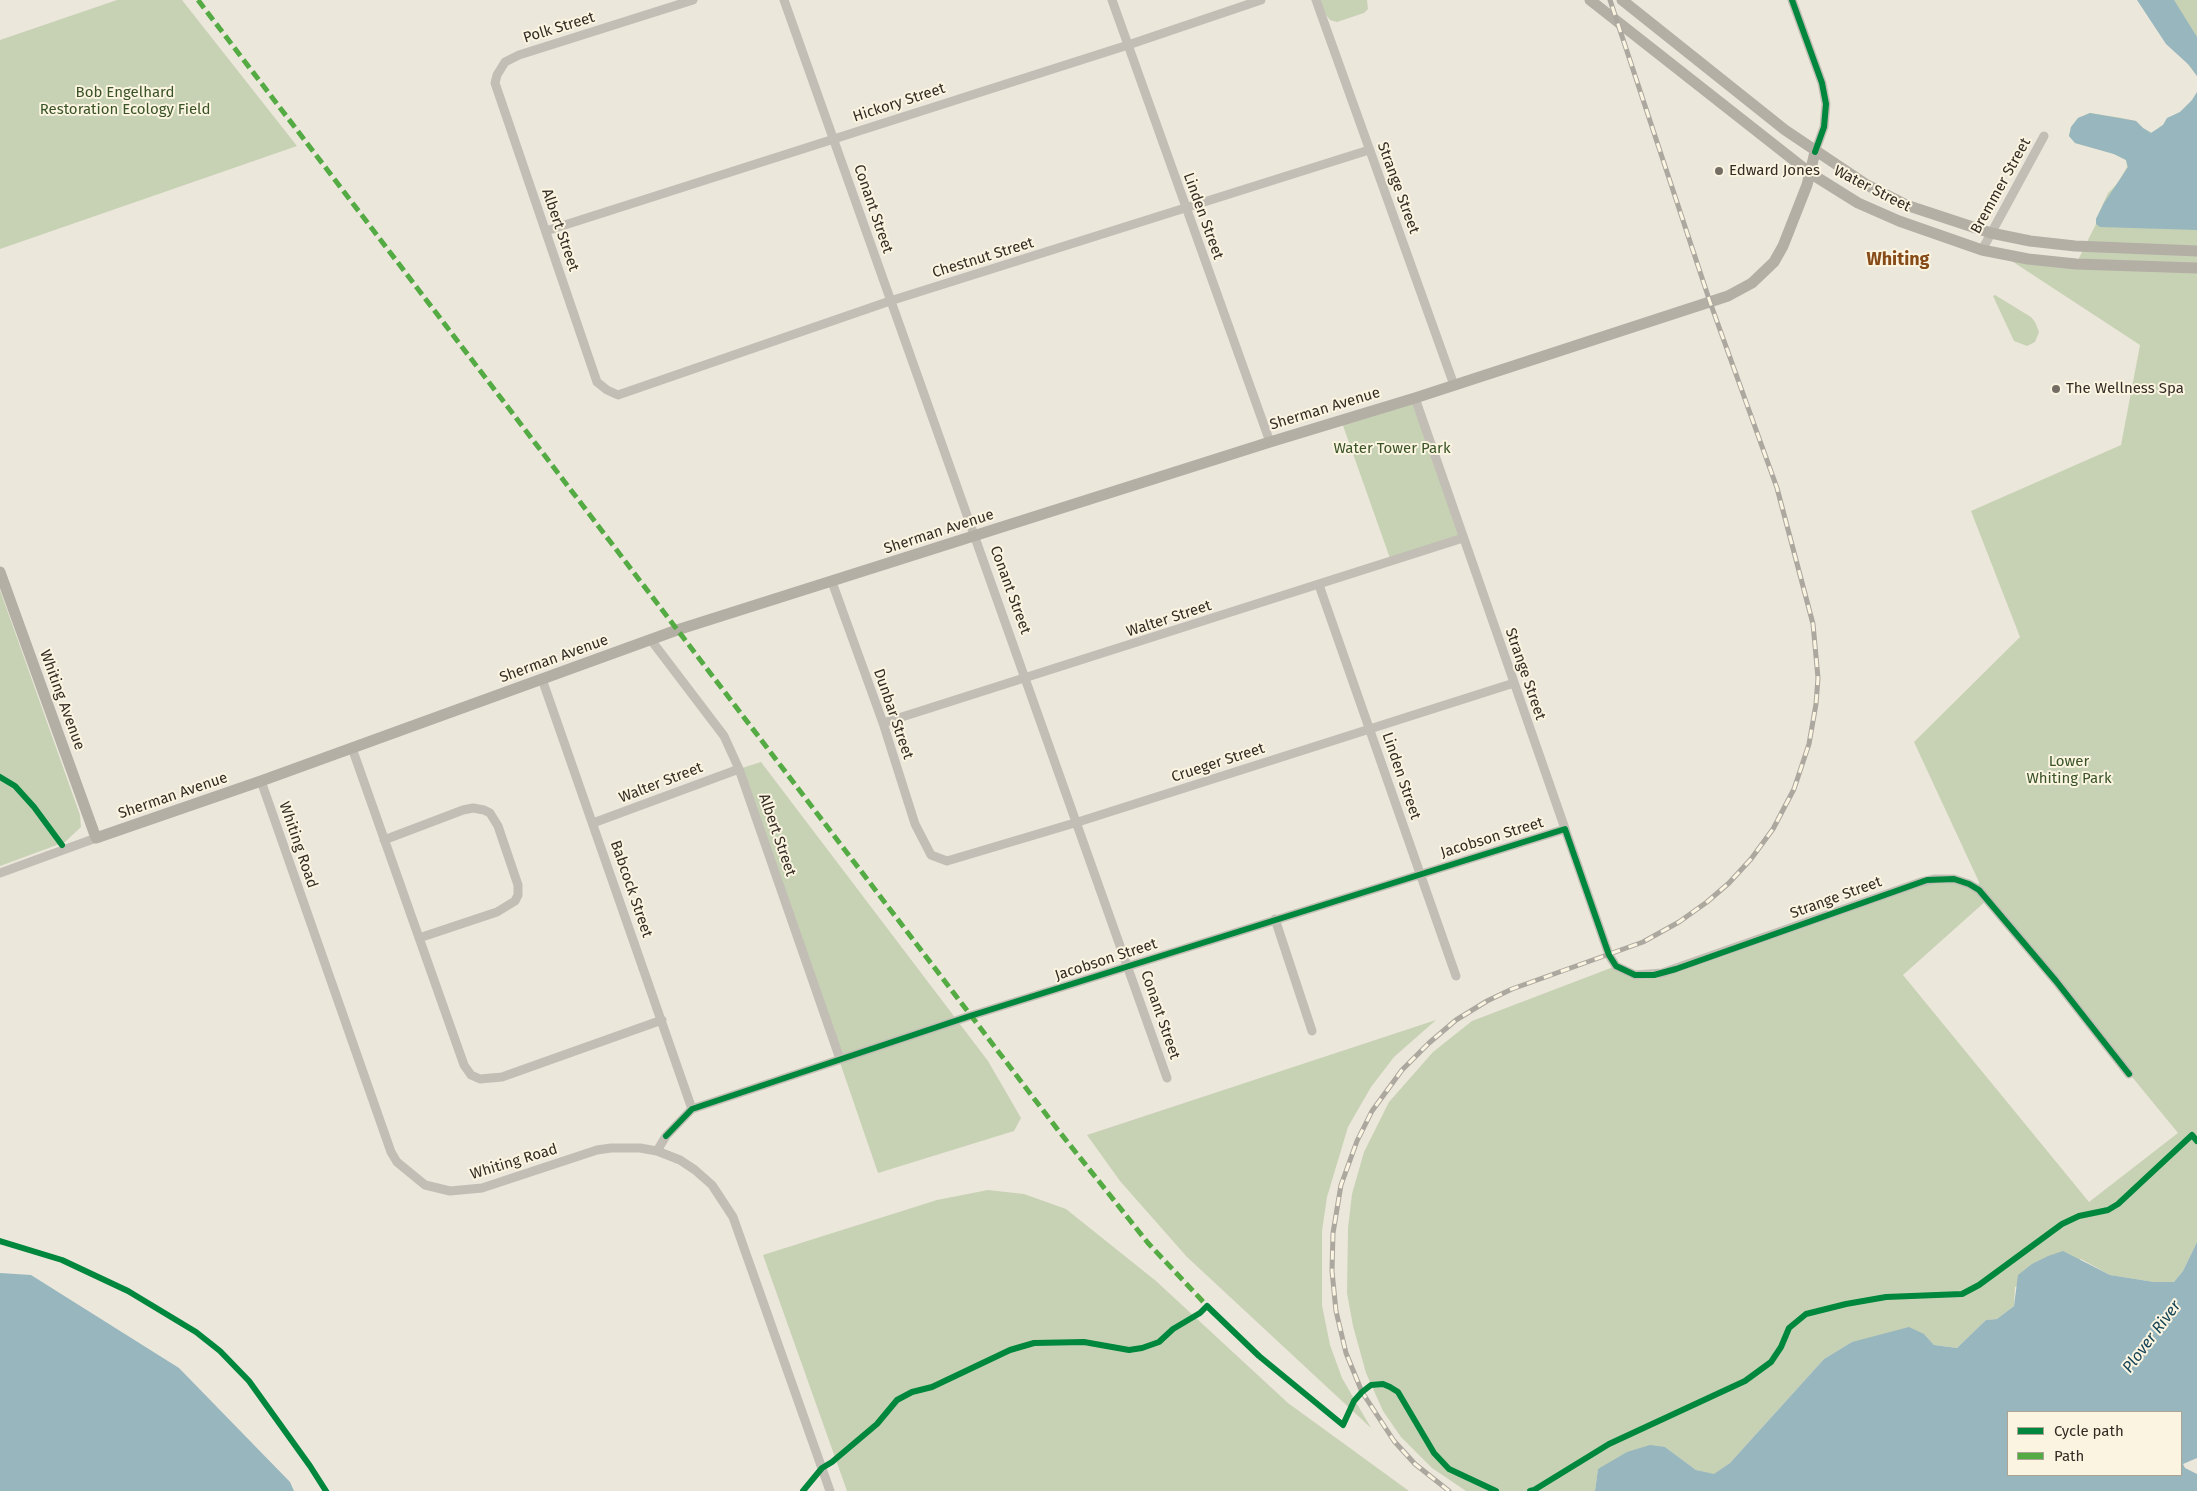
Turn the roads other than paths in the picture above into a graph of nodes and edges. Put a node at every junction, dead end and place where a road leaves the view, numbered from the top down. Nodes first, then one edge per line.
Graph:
1 (693, 0) edge
2 (784, 0) edge
3 (1112, 0) edge
4 (1261, 0) edge
5 (1316, 0) edge
6 (1590, 0) edge
7 (1622, 0) edge
8 (1792, 0) edge
9 (1128, 45) junction
10 (497, 75) joint
11 (2044, 136) dead end
12 (834, 138) junction
13 (1370, 150) junction
14 (1815, 152) junction
15 (1810, 173) junction
16 (1186, 209) junction
17 (546, 232) junction
18 (1991, 233) junction
19 (1982, 250) junction
20 (2197, 251) edge
21 (2197, 268) edge
22 (890, 301) junction
23 (1454, 385) junction
24 (607, 390) joint
25 (1415, 398) junction
26 (1270, 442) junction
27 (976, 536) junction
28 (1463, 538) junction
29 (0, 572) edge
30 (832, 582) junction
31 (1319, 585) junction
32 (651, 640) junction
33 (1027, 678) junction
34 (542, 679) junction
35 (1514, 683) junction
36 (883, 723) junction
37 (1369, 728) junction
38 (352, 748) junction
39 (739, 769) junction
40 (261, 781) junction
41 (1078, 822) junction
42 (593, 823) junction
43 (1565, 829) junction
44 (96, 838) junction
45 (384, 840) junction
46 (930, 855) joint
47 (0, 873) edge
48 (1420, 873) junction
49 (1275, 919) junction
50 (419, 938) junction
51 (1129, 966) junction
52 (1456, 976) dead end
53 (662, 1020) junction
54 (1312, 1031) dead end
55 (840, 1059) junction
56 (2129, 1074) dead end
57 (1168, 1078) dead end
58 (692, 1109) junction
59 (657, 1151) junction
60 (830, 1491) edge

1 - 10 street, Polk Street
2 - 12 street, Conant Street
3 - 9 street, Linden Street
4 - 9 street, Hickory Street
5 - 13 street, Strange Street
6 - 15 street, Water Street
7 - 14 street, Water Street
8 - 14 street
9 - 12 street, Hickory Street
9 - 16 street, Linden Street
10 - 17 street, Albert Street
11 - 18 street, Bremmer Street
12 - 17 street, Hickory Street
12 - 22 street, Conant Street
13 - 16 street, Chestnut Street
13 - 23 street, Strange Street
14 - 15 street, Sherman Avenue
14 - 18 street, Water Street
15 - 19 street, Water Street
15 - 23 street, Sherman Avenue
16 - 22 street, Chestnut Street
16 - 26 street, Linden Street
17 - 24 street, Albert Street
18 - 19 street, Bremmer Street
18 - 20 street, Water Street
19 - 21 street, Water Street
22 - 24 street, Chestnut Street
22 - 27 street, Conant Street
23 - 25 street, Sherman Avenue
25 - 26 street, Sherman Avenue
25 - 28 street, Strange Street
26 - 27 street, Sherman Avenue
27 - 30 street, Sherman Avenue
27 - 33 street, Conant Street
28 - 31 street, Walter Street
28 - 35 street, Strange Street
29 - 44 street, Whiting Avenue
30 - 32 street, Sherman Avenue
30 - 36 street, Dunbar Street
31 - 33 street, Walter Street
31 - 37 street, Linden Street
32 - 34 street, Sherman Avenue
32 - 39 street, Albert Street
33 - 36 street, Walter Street
33 - 41 street, Conant Street
34 - 38 street, Sherman Avenue
34 - 42 street, Babcock Street
35 - 37 street, Crueger Street
35 - 43 street, Strange Street
36 - 46 street, Dunbar Street
37 - 41 street, Crueger Street
37 - 48 street, Linden Street
38 - 40 street, Sherman Avenue
38 - 45 street
39 - 42 street, Walter Street
39 - 55 street, Albert Street
40 - 44 street, Sherman Avenue
40 - 59 street, Whiting Road
41 - 46 street, Crueger Street
41 - 51 street, Conant Street
42 - 53 street, Babcock Street
43 - 48 street, Jacobson Street
43 - 56 street, Strange Street
44 - 47 street, Sherman Avenue
45 - 50 street
45 - 50 street
48 - 49 street, Jacobson Street
48 - 52 street, Linden Street
49 - 51 street, Jacobson Street
49 - 54 street
50 - 53 street
51 - 55 street, Jacobson Street
51 - 57 street, Conant Street
53 - 58 street, Babcock Street
55 - 58 street, Jacobson Street
58 - 59 street, Jacobson Street
59 - 60 street, Whiting Road

